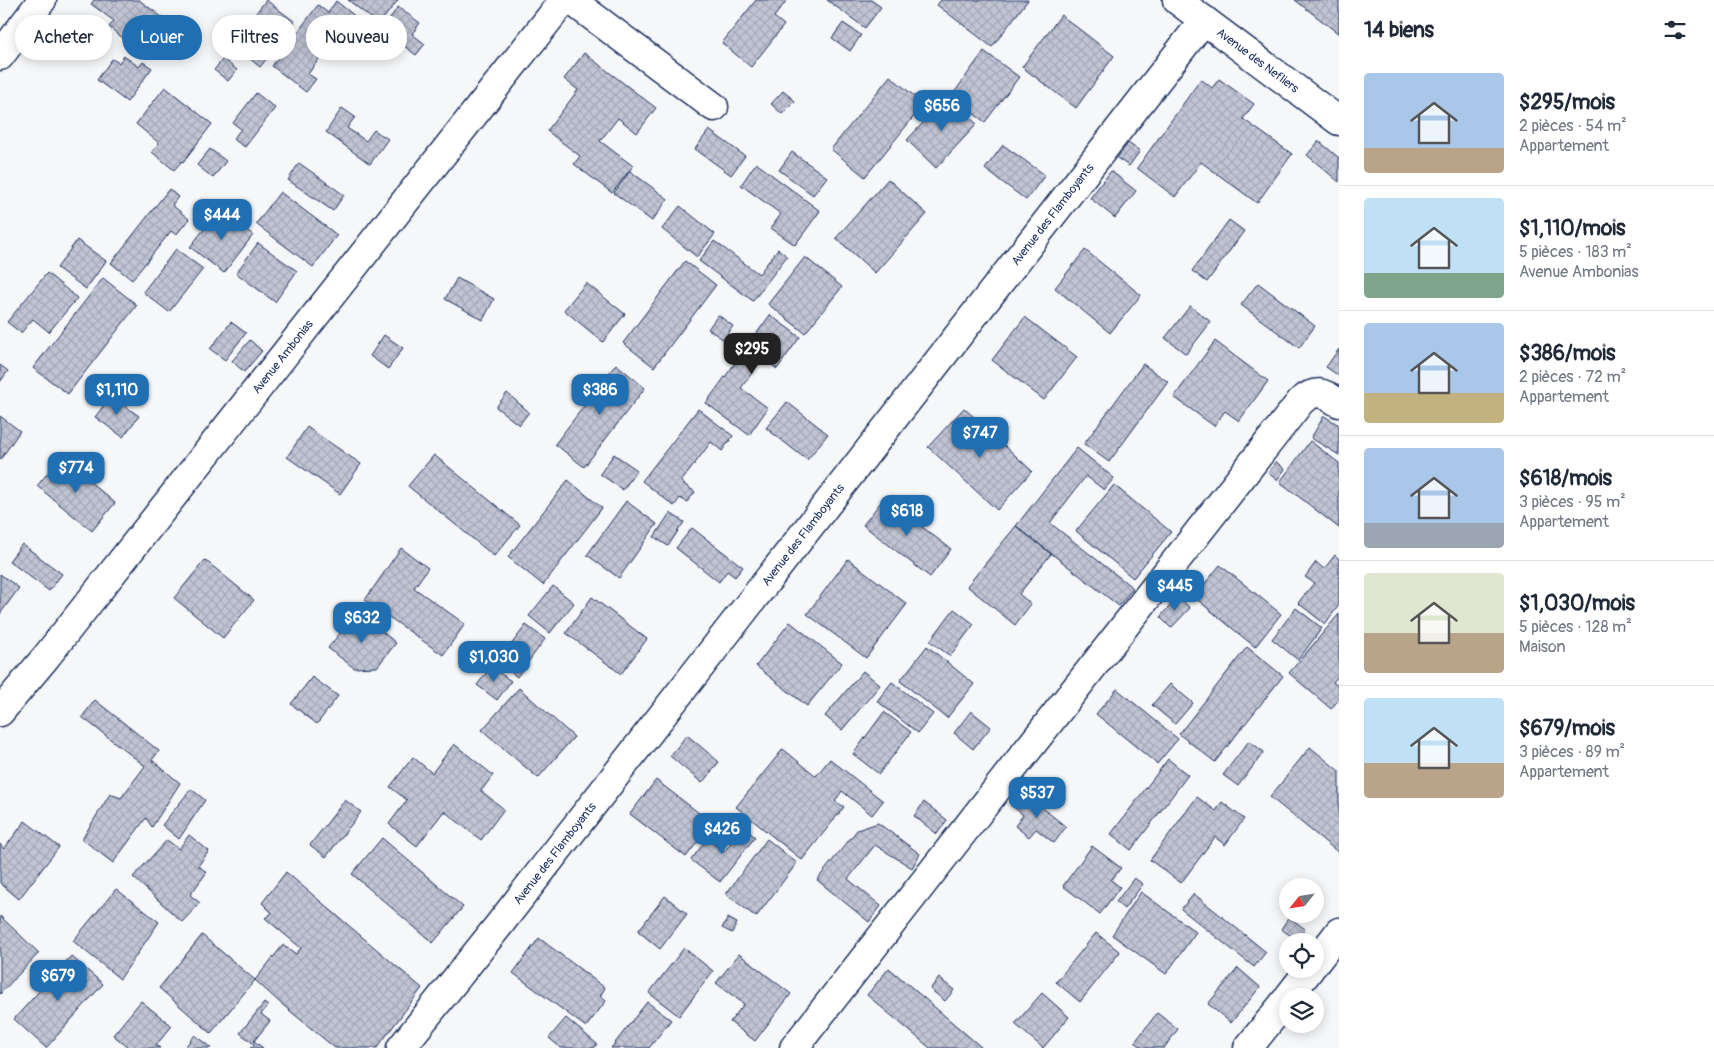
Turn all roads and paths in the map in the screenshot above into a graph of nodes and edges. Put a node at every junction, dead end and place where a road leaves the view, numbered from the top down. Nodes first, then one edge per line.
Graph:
1 (42, 0) edge
2 (564, 0) edge
3 (571, 0) edge
4 (1177, 0) edge
5 (1204, 20) junction
6 (0, 56) edge
7 (714, 107) dead end
8 (1339, 121) edge
9 (1339, 403) edge
10 (0, 712) edge
11 (1339, 932) edge
12 (1324, 951) edge
13 (1303, 978) edge
14 (1295, 988) edge
15 (1279, 1008) edge
16 (401, 1048) edge
17 (794, 1048) edge
18 (1248, 1048) edge

1 - 6 street
2 - 10 street, Avenue Ambonias
3 - 7 street
4 - 5 street, Avenue des Nefliers
5 - 8 street, Avenue des Nefliers
5 - 16 street, Avenue des Flamboyants
9 - 17 street
11 - 12 street
13 - 14 street
15 - 18 street

